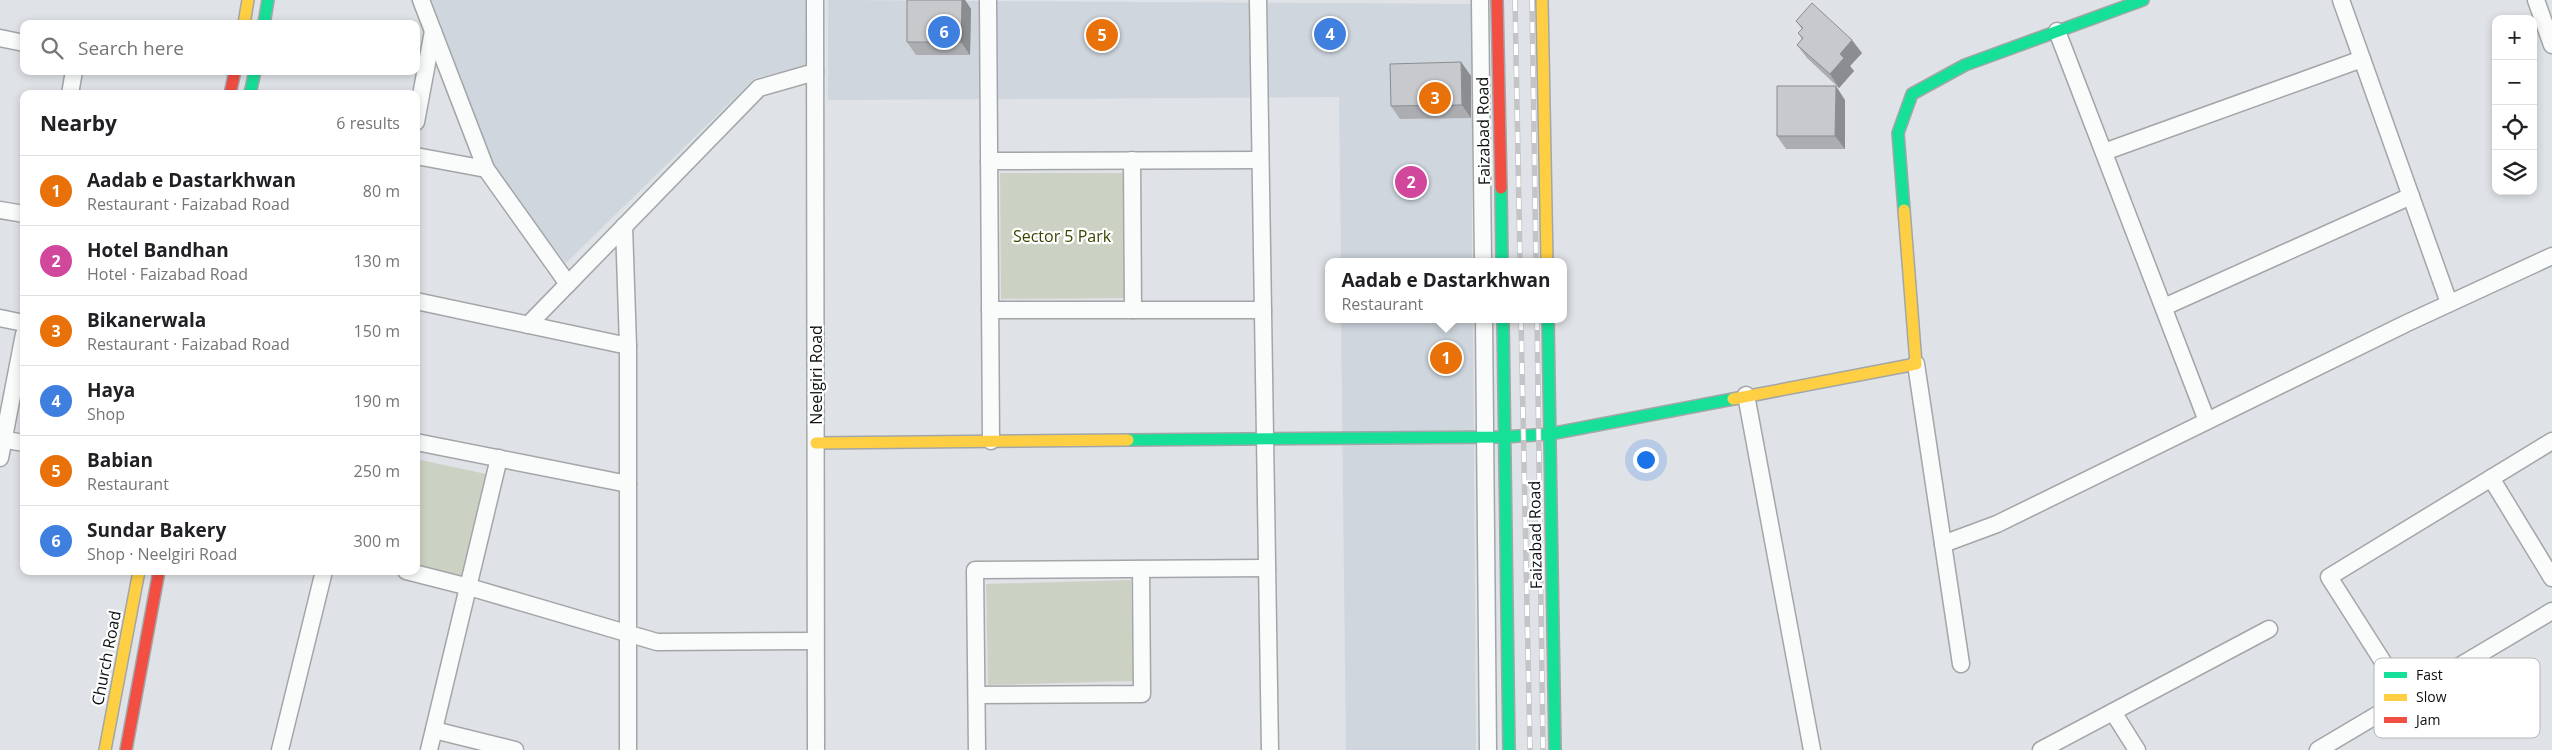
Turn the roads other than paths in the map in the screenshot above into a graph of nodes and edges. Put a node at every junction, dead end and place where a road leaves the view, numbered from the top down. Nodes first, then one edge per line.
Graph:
1 (248, 0) edge
2 (268, 0) edge
3 (421, 0) edge
4 (815, 0) edge
5 (988, 0) edge
6 (1258, 0) edge
7 (1480, 0) edge
8 (1497, 0) edge
9 (1542, 0) edge
10 (2143, 0) edge
11 (2341, 0) edge
12 (2536, 0) edge
13 (245, 20) edge
14 (265, 20) edge
15 (433, 31) junction
16 (2057, 32) junction
17 (0, 38) edge
18 (20, 42) edge
19 (2552, 45) edge
20 (2362, 59) junction
21 (815, 72) junction
22 (73, 75) edge
23 (234, 75) edge
24 (254, 75) edge
25 (71, 90) edge
26 (231, 90) edge
27 (251, 90) edge
28 (420, 101) edge
29 (2104, 152) junction
30 (420, 157) edge
31 (1132, 160) junction
32 (1260, 160) junction
33 (989, 161) junction
34 (486, 169) junction
35 (2411, 196) junction
36 (0, 210) edge
37 (20, 213) edge
38 (624, 226) junction
39 (2552, 256) edge
40 (1483, 258) edge
41 (1502, 258) edge
42 (1547, 258) edge
43 (568, 284) junction
44 (420, 302) edge
45 (2449, 304) junction
46 (2164, 307) junction
47 (990, 310) junction
48 (1133, 310) junction
49 (1263, 310) junction
50 (0, 318) edge
51 (20, 322) edge
52 (1484, 323) edge
53 (1503, 323) edge
54 (1548, 323) edge
55 (528, 325) junction
56 (628, 346) junction
57 (20, 353) edge
58 (1916, 364) junction
59 (1746, 395) junction
60 (2207, 421) junction
61 (1550, 434) junction
62 (1485, 437) junction
63 (1505, 437) junction
64 (2, 439) edge
65 (1265, 439) junction
66 (991, 441) junction
67 (2552, 441) edge
68 (20, 442) edge
69 (420, 443) edge
70 (816, 443) junction
71 (0, 458) edge
72 (499, 458) junction
73 (2491, 478) junction
74 (628, 484) junction
75 (1944, 544) junction
76 (1267, 568) junction
77 (1141, 569) junction
78 (138, 575) edge
79 (158, 575) edge
80 (323, 575) edge
81 (420, 575) edge
82 (2552, 578) edge
83 (469, 587) junction
84 (2552, 611) edge
85 (2269, 629) dead end
86 (628, 634) junction
87 (815, 641) junction
88 (2381, 658) edge
89 (2473, 658) edge
90 (1961, 664) dead end
91 (977, 695) junction
92 (2113, 712) junction
93 (2374, 717) edge
94 (434, 730) junction
95 (105, 750) edge
96 (126, 750) edge
97 (280, 750) edge
98 (429, 750) edge
99 (514, 750) edge
100 (628, 750) edge
101 (816, 750) edge
102 (978, 750) edge
103 (1270, 750) edge
104 (1488, 750) edge
105 (1509, 750) edge
106 (1555, 750) edge
107 (1812, 750) edge
108 (2041, 750) edge
109 (2137, 750) edge
110 (2318, 750) edge

1 - 13 street
2 - 14 street
3 - 15 street
4 - 21 street, Neelgiri Road
5 - 33 street
6 - 32 street
7 - 40 street
8 - 41 street, Faizabad Road
9 - 42 street
10 - 16 street
11 - 20 street
12 - 19 street
15 - 28 street
15 - 34 street
16 - 29 street
16 - 58 street
17 - 18 street
20 - 29 street
20 - 35 street
21 - 38 street
21 - 70 street, Neelgiri Road
22 - 25 street
23 - 26 street
24 - 27 street
29 - 46 street
30 - 34 street
31 - 32 street
31 - 33 street
31 - 48 street
32 - 49 street
33 - 47 street
34 - 43 street
35 - 45 street
35 - 46 street
36 - 37 street
38 - 43 street
38 - 56 street
39 - 45 street
43 - 55 street
44 - 55 street
45 - 60 street
46 - 60 street
47 - 48 street
47 - 66 street
48 - 49 street
49 - 65 street
50 - 51 street
52 - 62 street
53 - 63 street, Faizabad Road
54 - 61 street, Faizabad Road
55 - 56 street
56 - 74 street
57 - 64 street
58 - 59 street
58 - 75 street
59 - 61 street
59 - 107 street
60 - 75 street
61 - 63 street
61 - 106 street, Faizabad Road
62 - 63 street
62 - 65 street
62 - 104 street
63 - 105 street, Faizabad Road
64 - 68 street
64 - 71 street
65 - 66 street
65 - 76 street
66 - 70 street
67 - 73 street
69 - 72 street
70 - 87 street, Neelgiri Road
72 - 74 street
72 - 83 street
73 - 82 street
73 - 88 street
74 - 86 street
75 - 90 street
76 - 77 street
76 - 103 street
77 - 91 street
77 - 91 street
78 - 95 street, Church Road
79 - 96 street
80 - 97 street
81 - 83 street
83 - 86 street
83 - 94 street
84 - 89 street
85 - 92 street
86 - 87 street
86 - 100 street
87 - 101 street, Neelgiri Road
91 - 102 street
92 - 108 street
92 - 109 street
93 - 110 street
94 - 98 street
94 - 99 street

